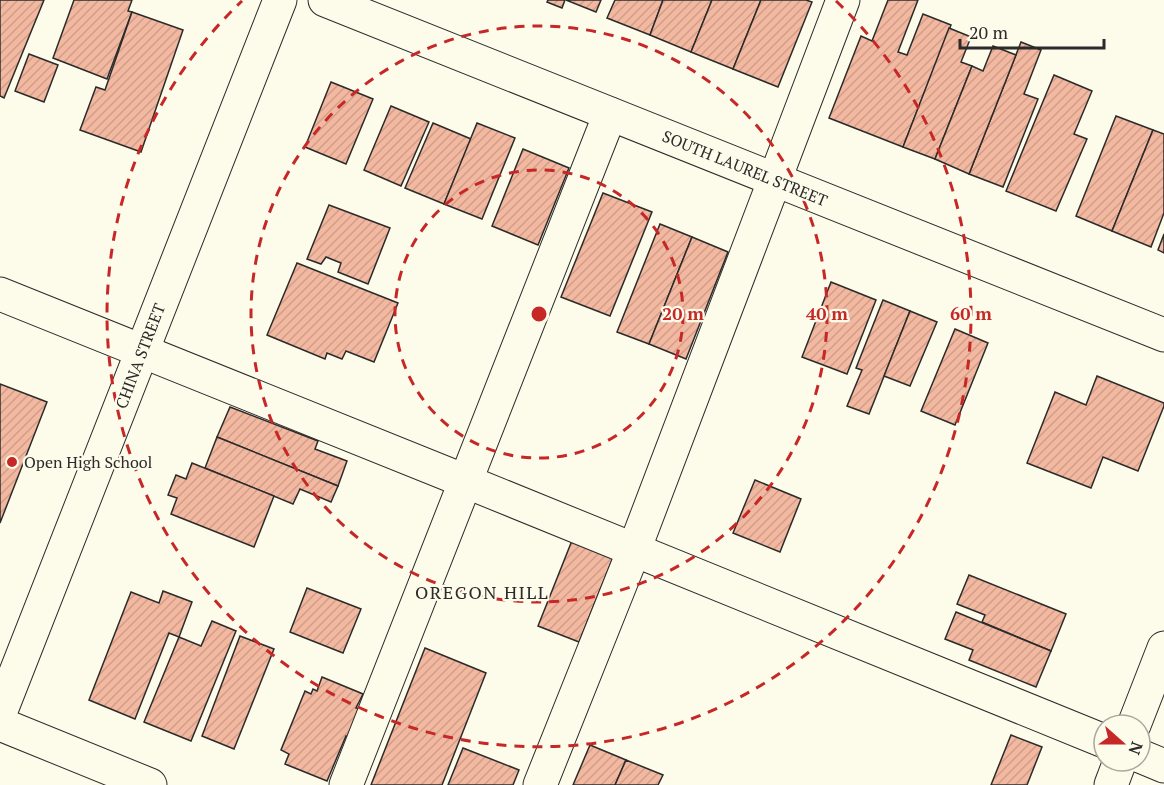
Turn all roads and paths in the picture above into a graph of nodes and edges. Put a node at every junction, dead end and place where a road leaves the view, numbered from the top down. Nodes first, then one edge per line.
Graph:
1 (280, 0) edge
2 (325, 0) edge
3 (843, 0) edge
4 (610, 114) junction
5 (776, 180) junction
6 (0, 294) edge
7 (1164, 335) edge
8 (142, 351) junction
9 (465, 481) junction
10 (634, 550) junction
11 (1164, 648) edge
12 (0, 713) edge
13 (1139, 713) edge
14 (0, 724) edge
15 (1092, 736) edge
16 (150, 785) edge
17 (346, 785) edge
18 (540, 785) edge

1 - 8 street, CHINA STREET
2 - 4 street, SOUTH LAUREL STREET
3 - 5 street
4 - 5 street, SOUTH LAUREL STREET
4 - 9 street
5 - 7 street, SOUTH LAUREL STREET
5 - 10 street
6 - 8 street
8 - 9 street
8 - 12 street, CHINA STREET
9 - 10 street
9 - 17 street
10 - 15 street
10 - 18 street
11 - 13 street
14 - 16 street

